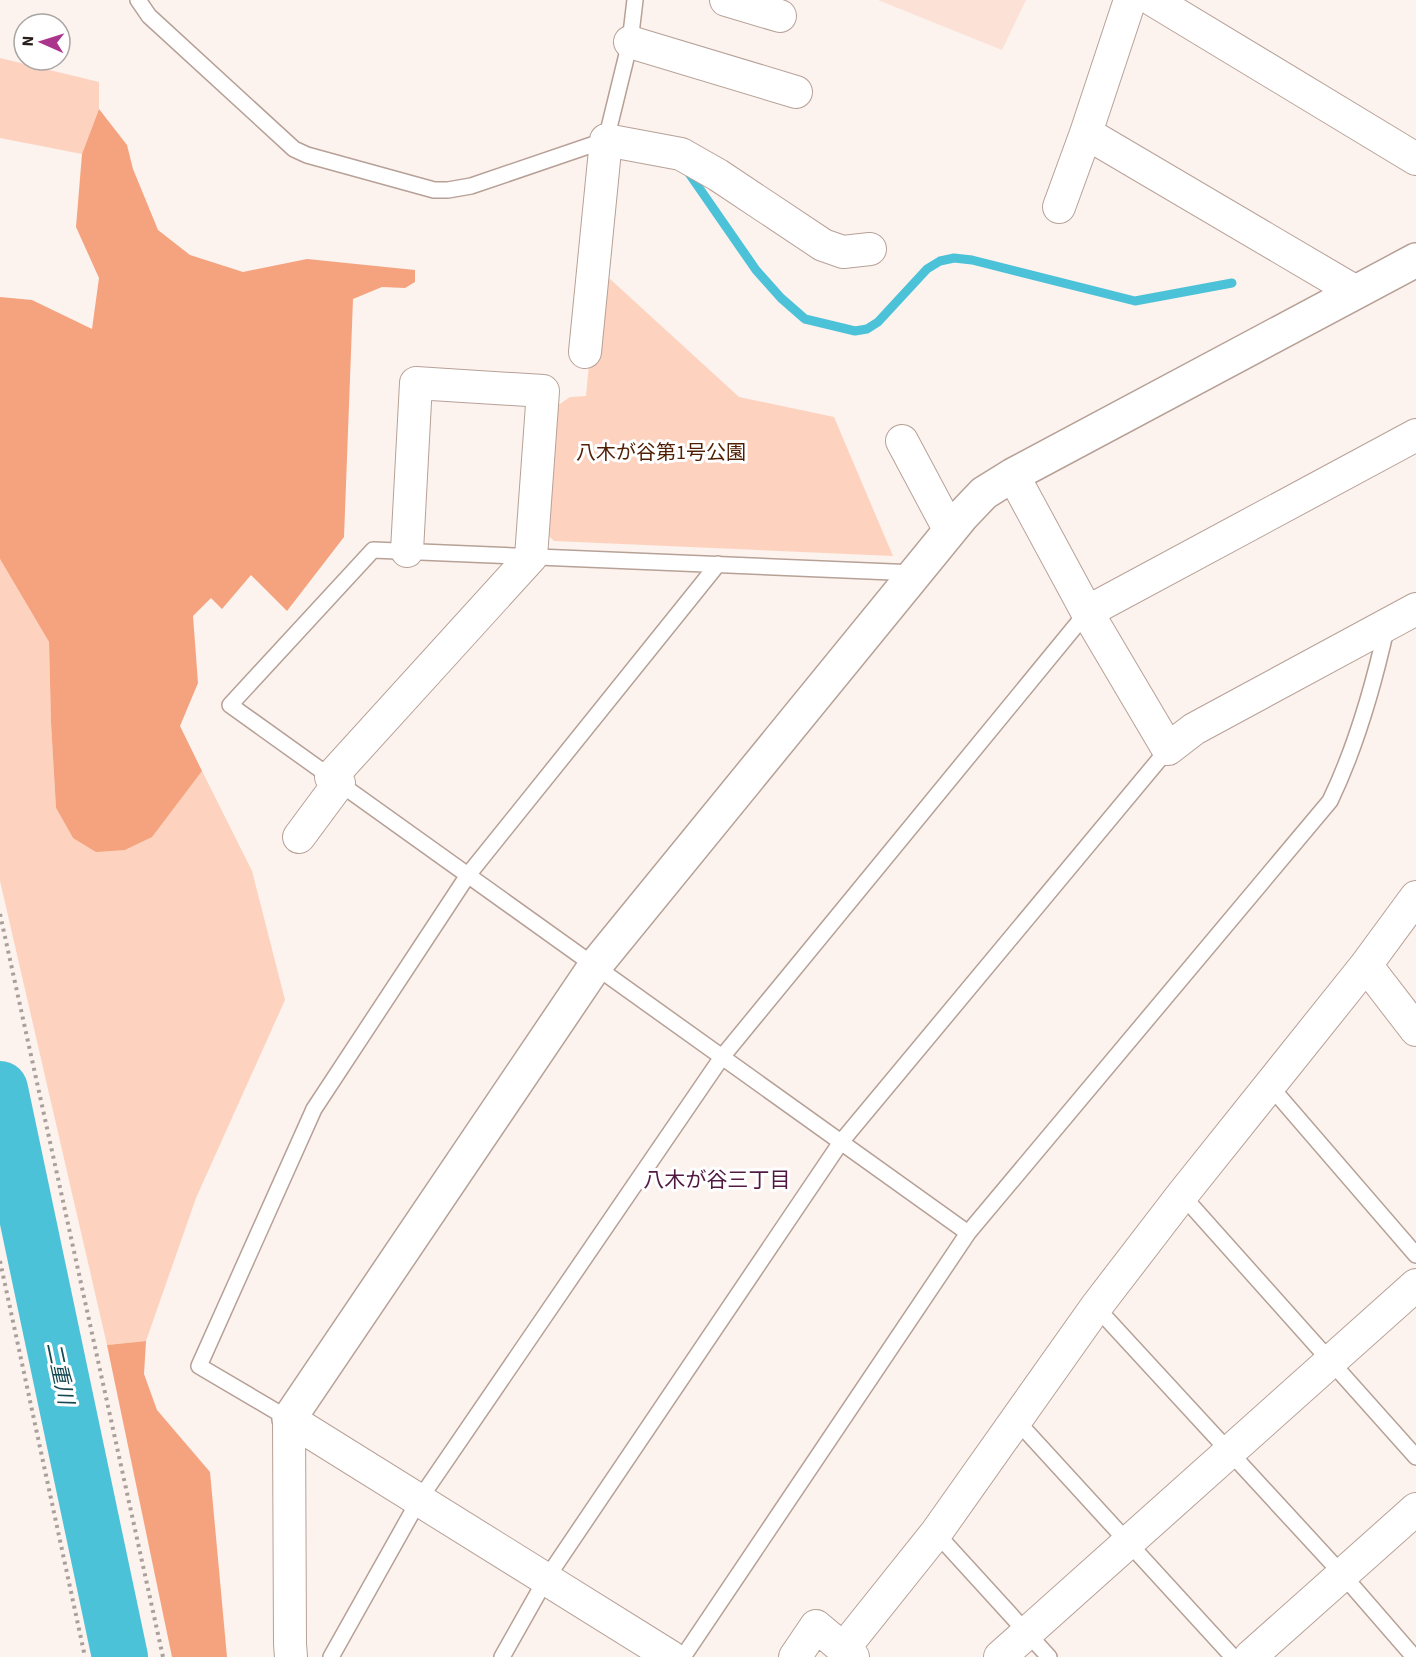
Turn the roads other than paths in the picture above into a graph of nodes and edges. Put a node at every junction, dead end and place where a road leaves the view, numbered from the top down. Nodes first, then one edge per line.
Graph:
1 (138, 0) edge
2 (635, 0) edge
3 (726, 0) edge
4 (1130, 0) edge
5 (1153, 0) edge
6 (780, 16) dead end
7 (630, 42) junction
8 (796, 92) dead end
9 (1086, 133) junction
10 (606, 140) junction
11 (1416, 159) edge
12 (1059, 207) dead end
13 (870, 249) dead end
14 (1416, 260) edge
15 (1356, 292) junction
16 (585, 352) dead end
17 (1416, 435) edge
18 (902, 441) dead end
19 (1013, 475) junction
20 (950, 531) junction
21 (407, 551) junction
22 (531, 557) junction
23 (718, 564) junction
24 (916, 573) junction
25 (1416, 609) edge
26 (1087, 612) junction
27 (1387, 625) junction
28 (1168, 749) junction
29 (335, 780) junction
30 (300, 837) dead end
31 (468, 875) junction
32 (1416, 897) edge
33 (1366, 965) junction
34 (595, 966) junction
35 (1416, 1030) edge
36 (722, 1057) junction
37 (1270, 1086) junction
38 (841, 1143) junction
39 (1182, 1195) junction
40 (968, 1233) junction
41 (1416, 1255) edge
42 (1416, 1285) edge
43 (1096, 1307) junction
44 (1331, 1361) junction
45 (289, 1419) junction
46 (1016, 1420) junction
47 (1229, 1451) junction
48 (1416, 1457) edge
49 (419, 1500) junction
50 (1416, 1509) edge
51 (936, 1533) junction
52 (1128, 1542) junction
53 (1342, 1574) junction
54 (546, 1579) junction
55 (1027, 1633) junction
56 (849, 1653) edge
57 (291, 1657) edge
58 (331, 1657) edge
59 (502, 1657) edge
60 (671, 1657) edge
61 (683, 1657) edge
62 (795, 1657) edge
63 (1000, 1657) edge
64 (1049, 1657) edge
65 (1233, 1657) edge
66 (1250, 1657) edge
67 (1414, 1657) edge

1 - 10 lane
2 - 7 lane
3 - 6 street
4 - 9 street
5 - 11 street
7 - 8 street
7 - 10 lane
9 - 12 street
9 - 15 street
10 - 13 street
10 - 16 street
14 - 15 street
15 - 19 street
17 - 26 street
18 - 20 street
19 - 20 street
19 - 26 street
20 - 24 street
21 - 22 lane
21 - 22 street
21 - 29 lane
22 - 23 lane
22 - 29 street
23 - 24 lane
23 - 31 lane
24 - 34 street
25 - 27 street
26 - 28 street
26 - 36 lane
27 - 28 street
27 - 40 lane
28 - 38 lane
29 - 30 street
29 - 31 lane
31 - 34 lane
31 - 45 lane
32 - 33 street
33 - 35 street
33 - 37 street
34 - 36 lane
34 - 45 street
36 - 38 lane
36 - 49 lane
37 - 39 street
37 - 41 lane
38 - 40 lane
38 - 54 lane
39 - 43 street
39 - 44 lane
40 - 61 lane
42 - 44 street
43 - 46 street
43 - 47 lane
44 - 47 street
44 - 48 lane
45 - 49 street
45 - 57 street
46 - 51 street
46 - 52 lane
47 - 52 street
47 - 53 lane
49 - 54 street
49 - 58 lane
50 - 53 street
51 - 55 lane
51 - 56 street
52 - 55 street
52 - 65 lane
53 - 66 street
53 - 67 lane
54 - 59 lane
54 - 60 street
55 - 63 street
55 - 64 lane
56 - 62 street

